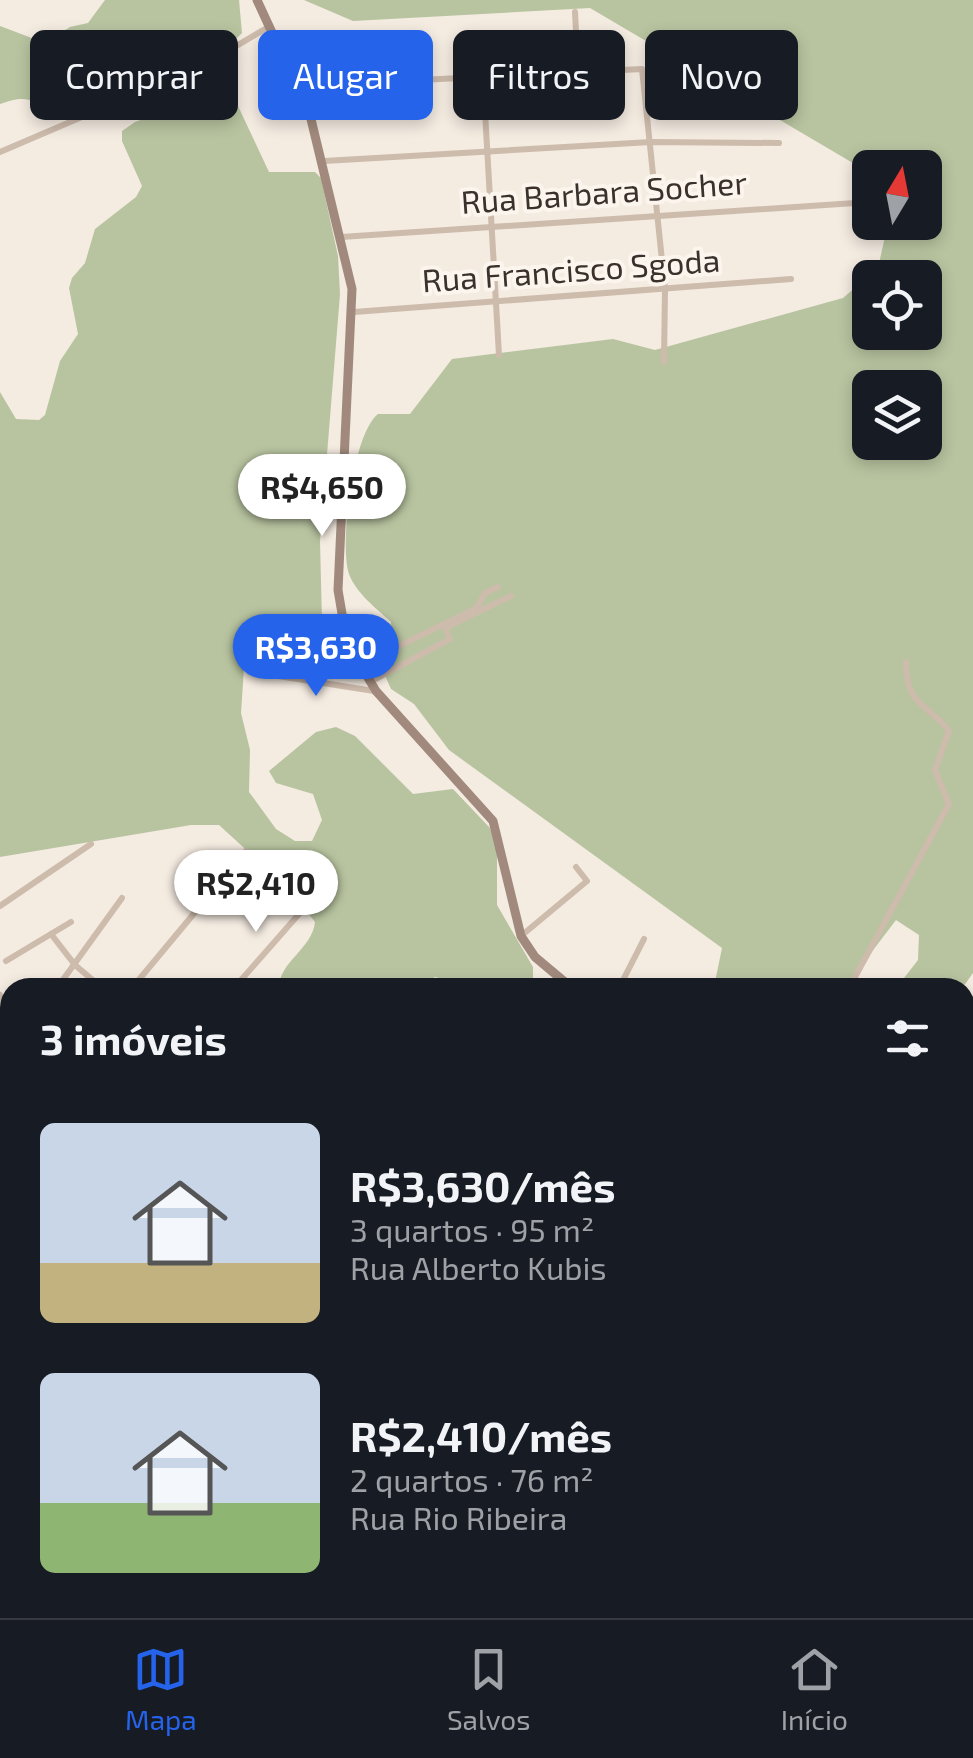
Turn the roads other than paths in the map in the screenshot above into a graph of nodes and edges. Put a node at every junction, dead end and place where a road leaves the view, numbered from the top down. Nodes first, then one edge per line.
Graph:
1 (257, 0) edge
2 (575, 12) dead end
3 (270, 26) junction
4 (272, 30) edge
5 (576, 30) edge
6 (625, 69) edge
7 (311, 120) edge
8 (485, 120) edge
9 (652, 142) junction
10 (780, 143) dead end
11 (0, 152) edge
12 (486, 152) junction
13 (324, 161) junction
14 (852, 203) edge
15 (659, 214) junction
16 (491, 224) junction
17 (341, 236) junction
18 (792, 279) dead end
19 (664, 289) junction
20 (496, 301) junction
21 (354, 312) junction
22 (498, 355) dead end
23 (664, 362) dead end
24 (498, 587) dead end
25 (511, 596) dead end
26 (906, 662) dead end
27 (358, 666) junction
28 (253, 672) dead end
29 (373, 687) junction
30 (91, 844) dead end
31 (246, 852) dead end
32 (576, 867) dead end
33 (122, 898) dead end
34 (0, 906) edge
35 (306, 906) dead end
36 (71, 922) dead end
37 (52, 934) junction
38 (521, 936) junction
39 (644, 939) dead end
40 (6, 961) dead end
41 (74, 965) junction
42 (64, 978) edge
43 (90, 978) edge
44 (140, 978) edge
45 (243, 978) edge
46 (558, 978) edge
47 (624, 978) edge
48 (854, 978) edge

1 - 3 street
2 - 5 street
3 - 4 street
3 - 11 street
6 - 9 street
7 - 13 street
8 - 12 street
9 - 10 street
9 - 12 street
9 - 15 street
12 - 13 street
12 - 16 street
13 - 17 street
14 - 15 street, Rua Barbara Socher
15 - 16 street, Rua Barbara Socher
15 - 19 street
16 - 17 street, Rua Barbara Socher
16 - 20 street
17 - 21 street
18 - 19 street, Rua Francisco Sgoda
19 - 20 street, Rua Francisco Sgoda
19 - 23 street
20 - 21 street, Rua Francisco Sgoda
20 - 22 street
21 - 27 street
24 - 27 street
25 - 29 street
26 - 48 street
27 - 29 street
28 - 29 street
29 - 38 street
30 - 34 street
31 - 44 street
32 - 38 street
33 - 41 street
35 - 45 street
36 - 37 street
37 - 40 street
37 - 41 street
38 - 46 street
39 - 47 street
41 - 42 street
41 - 43 street

